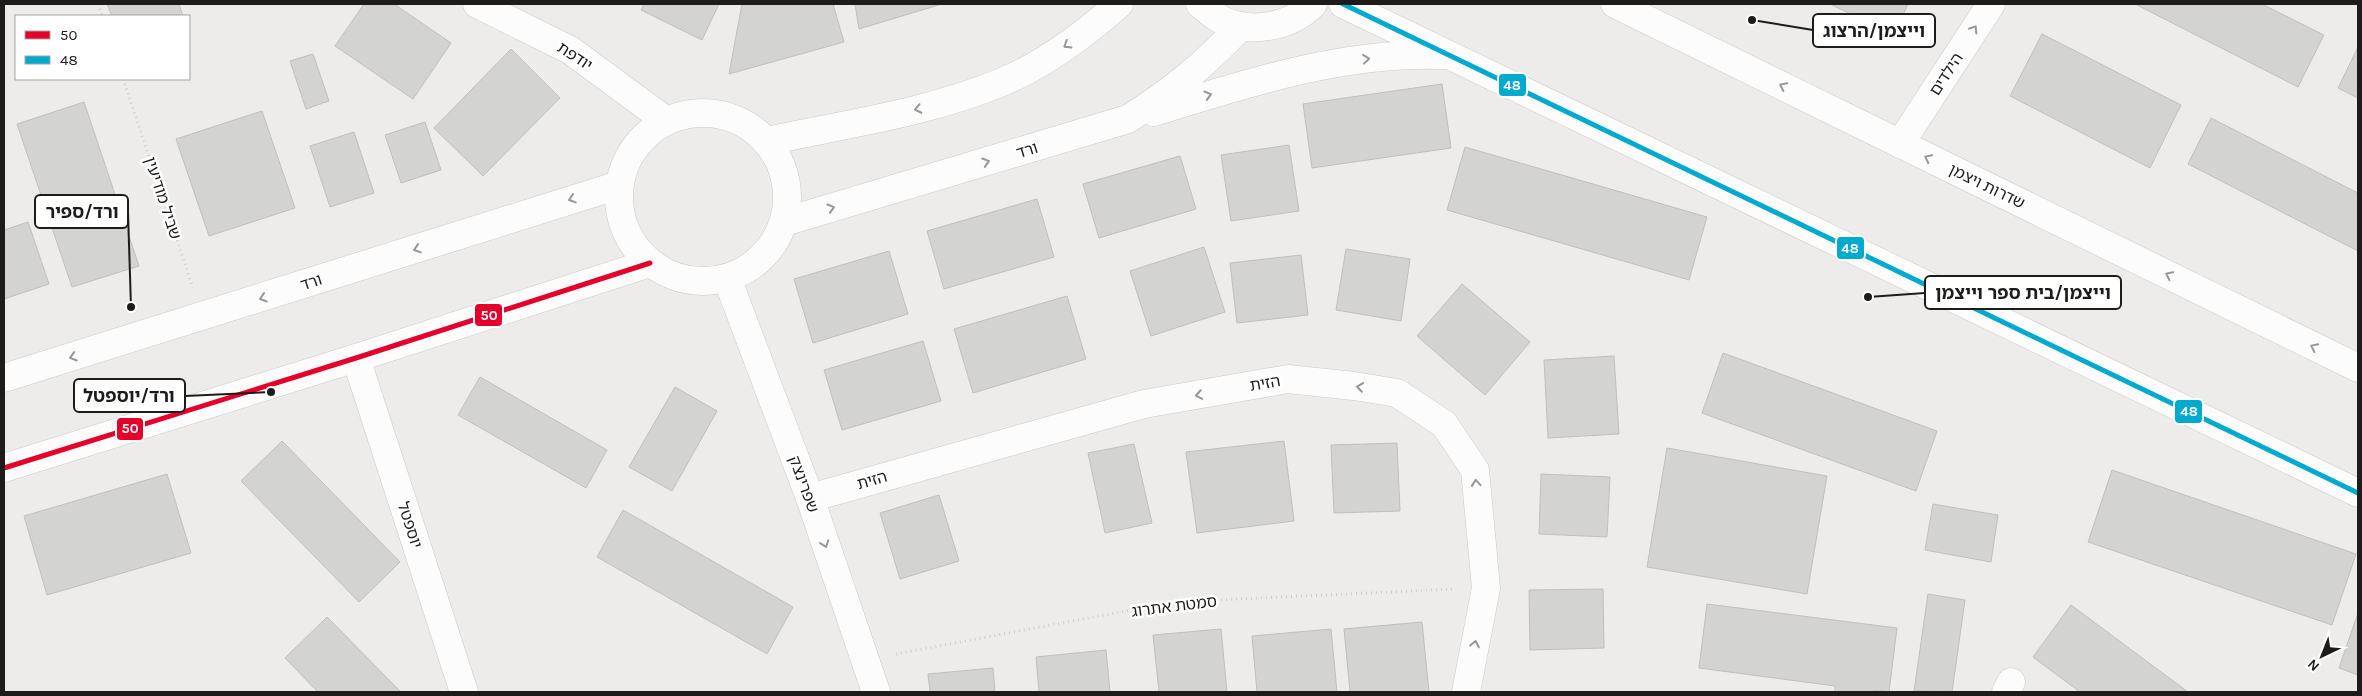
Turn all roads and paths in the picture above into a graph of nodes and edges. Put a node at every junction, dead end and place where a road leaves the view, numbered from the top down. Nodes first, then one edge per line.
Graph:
1 (477, 4) edge
2 (1108, 4) edge
3 (1119, 4) edge
4 (1200, 4) edge
5 (1313, 4) edge
6 (1343, 4) edge
7 (1615, 4) edge
8 (1991, 4) edge
9 (1241, 26) junction
10 (1093, 27) junction
11 (1450, 56) junction
12 (123, 80) edge
13 (1128, 119) junction
14 (666, 120) junction
15 (767, 141) junction
16 (1900, 144) junction
17 (619, 185) junction
18 (784, 222) junction
19 (650, 263) junction
20 (727, 278) junction
21 (203, 317) junction
22 (356, 358) junction
23 (2358, 368) edge
24 (4, 378) edge
25 (4, 468) edge
26 (2358, 493) edge
27 (810, 498) junction
28 (1486, 588) junction
29 (866, 660) junction
30 (464, 692) edge
31 (876, 692) edge
32 (1466, 692) edge

1 - 14 street, יודפת
2 - 10 street
3 - 10 street
4 - 9 street
5 - 9 street
6 - 11 street
16 -> 7 street, שדרות ויצמן
16 -> 8 street, הילדים
9 - 13 street, ורד
10 -> 15 street
13 -> 11 street
11 - 26 street
12 - 21 path, שביל מודיעין
18 -> 13 street, ורד
14 - 15 street
14 - 17 street
15 - 18 street
23 -> 16 street, שדרות ויצמן
17 - 19 street
17 -> 21 street, ורד
18 - 20 street
19 - 20 street
19 - 22 street
20 - 27 street, שפרינצק
21 -> 24 street, ורד
22 - 25 street
22 - 30 street, יוספטל
28 -> 27 street, הזית
27 -> 29 street, שפרינצק
28 - 29 path, סמטת אתרוג
32 -> 28 street, הזית
29 - 31 street, שפרינצק

